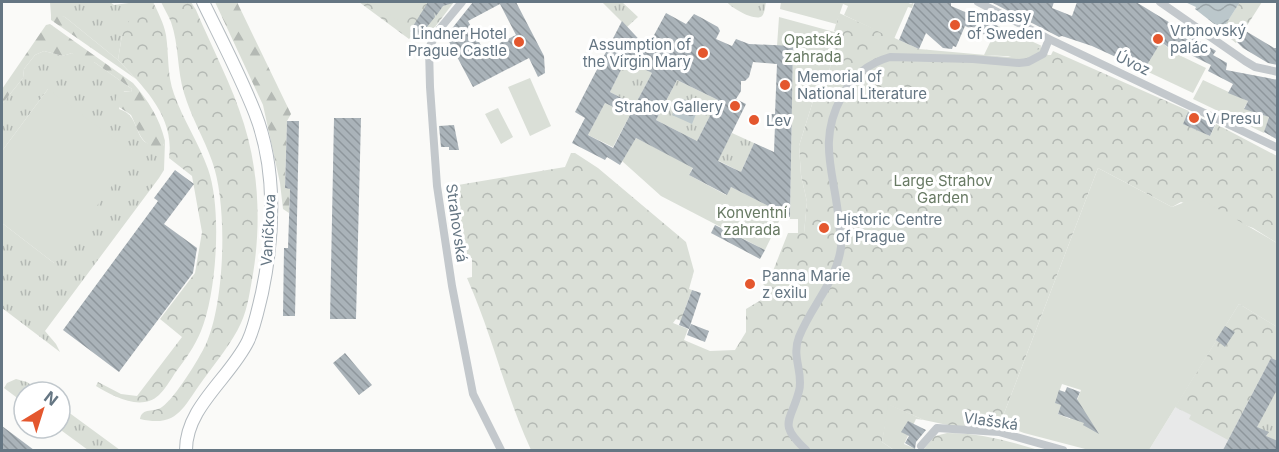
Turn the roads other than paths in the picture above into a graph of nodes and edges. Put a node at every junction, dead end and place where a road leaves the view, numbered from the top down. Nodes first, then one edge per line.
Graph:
1 (203, 2) edge
2 (462, 2) edge
3 (978, 2) edge
4 (1160, 2) edge
5 (1049, 39) junction
6 (1278, 72) edge
7 (1278, 148) edge
8 (921, 446) dead end
9 (186, 450) edge
10 (501, 450) edge
11 (806, 450) edge
12 (1063, 450) edge

1 - 9 main road, Vaníčkova
2 - 10 street, Strahovská
3 - 5 street, Úvoz
4 - 6 street
5 - 7 street, Úvoz
5 - 11 street
8 - 12 street, Vlašská

